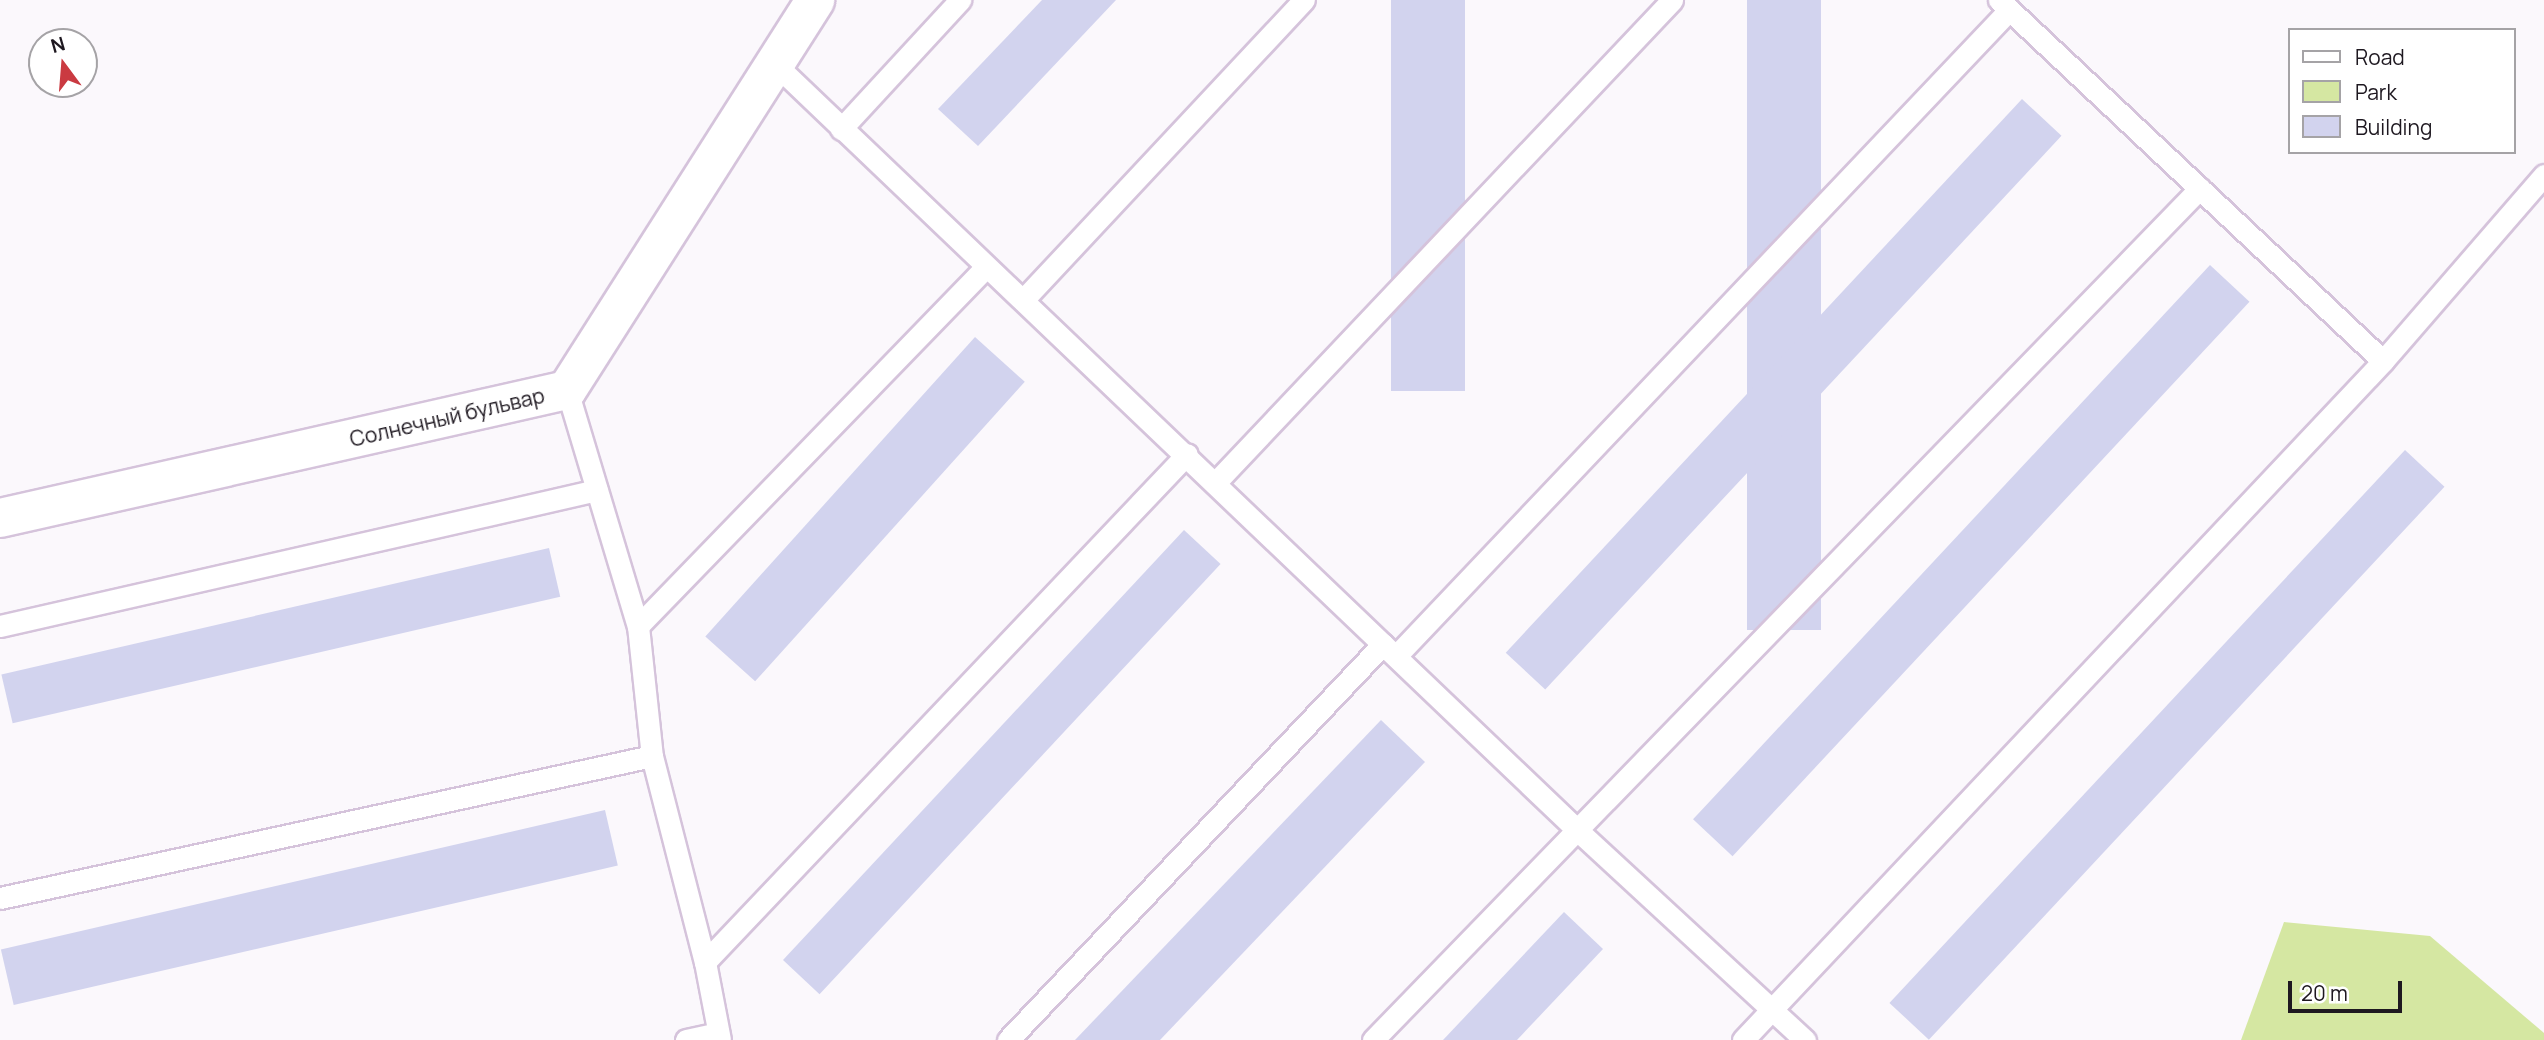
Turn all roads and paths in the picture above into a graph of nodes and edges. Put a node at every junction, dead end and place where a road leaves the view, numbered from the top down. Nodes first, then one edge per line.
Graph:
1 (815, 0) edge
2 (960, 0) edge
3 (1304, 0) edge
4 (1671, 0) edge
5 (2004, 5) edge
6 (774, 63) junction
7 (841, 129) junction
8 (2544, 175) edge
9 (2200, 188) junction
10 (985, 269) junction
11 (1023, 300) junction
12 (2383, 361) junction
13 (567, 390) junction
14 (1187, 454) junction
15 (1215, 482) junction
16 (597, 490) junction
17 (0, 518) edge
18 (0, 626) edge
19 (638, 626) junction
20 (1390, 650) junction
21 (652, 756) junction
22 (1575, 828) junction
23 (0, 898) edge
24 (705, 962) junction
25 (1772, 1009) junction
26 (719, 1036) edge
27 (686, 1040) edge
28 (1008, 1040) edge
29 (1373, 1040) edge
30 (1743, 1040) edge
31 (1805, 1040) edge

1 - 6 street, Солнечный бульвар
2 - 7 lane
3 - 11 lane
4 - 15 lane
5 - 9 lane
5 - 20 lane
6 - 7 lane
6 - 13 street, Солнечный бульвар
7 - 10 lane
8 - 12 lane
9 - 12 lane
9 - 22 lane
10 - 11 lane
10 - 19 lane
11 - 14 lane
12 - 25 lane
13 - 16 lane
13 - 17 street, Солнечный бульвар
14 - 15 lane
14 - 24 lane
15 - 20 lane
16 - 18 lane
16 - 19 lane
19 - 21 lane
20 - 22 lane
20 - 28 lane
21 - 23 lane
21 - 24 lane
22 - 25 lane
22 - 29 lane
24 - 26 lane
25 - 30 lane
25 - 31 lane
26 - 27 lane

